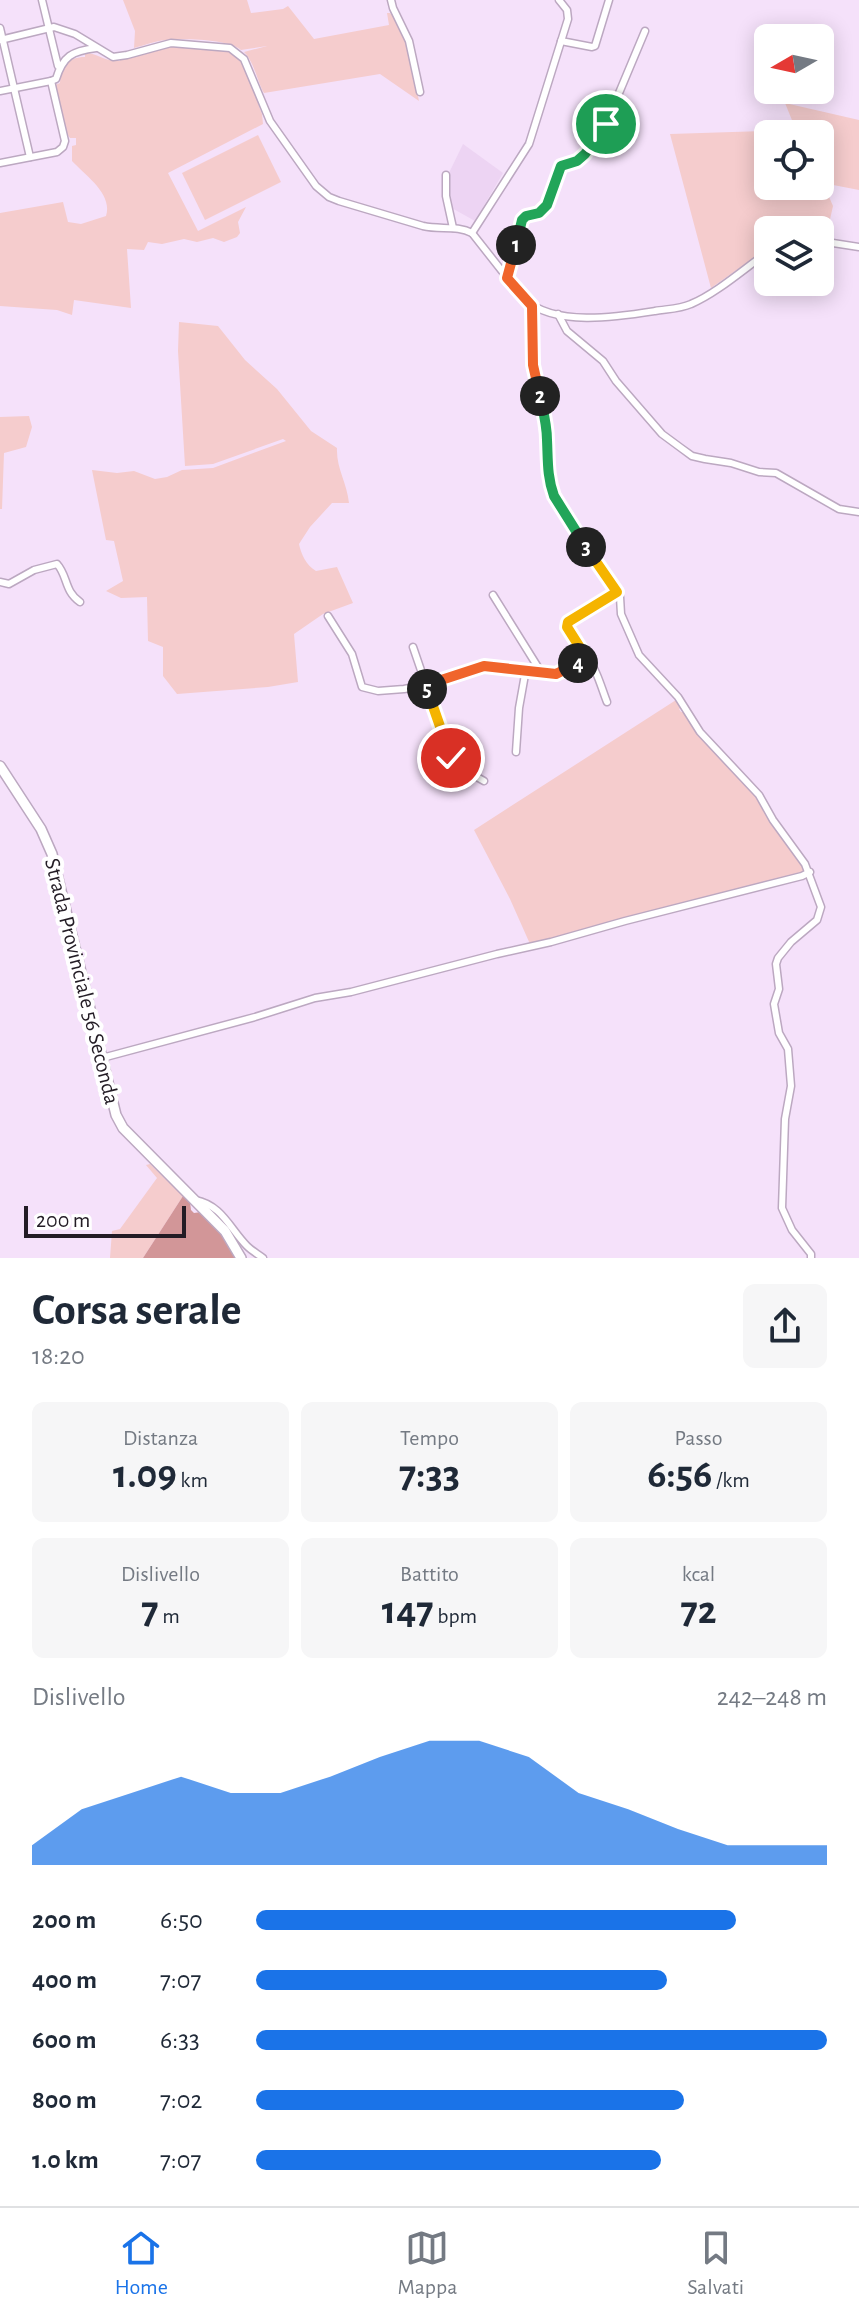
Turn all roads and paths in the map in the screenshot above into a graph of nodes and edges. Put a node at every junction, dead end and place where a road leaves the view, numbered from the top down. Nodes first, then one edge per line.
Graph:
1 (42, 0) edge
2 (391, 0) edge
3 (559, 0) edge
4 (609, 0) edge
5 (0, 28) edge
6 (49, 28) junction
7 (645, 31) dead end
8 (1, 40) edge
9 (561, 41) junction
10 (96, 48) junction
11 (58, 68) junction
12 (51, 81) junction
13 (14, 88) junction
14 (0, 91) edge
15 (420, 92) dead end
16 (30, 157) junction
17 (0, 163) edge
18 (446, 175) dead end
19 (453, 228) junction
20 (472, 233) junction
21 (834, 243) edge
22 (859, 247) edge
23 (754, 262) edge
24 (507, 278) junction
25 (532, 306) junction
26 (558, 314) junction
27 (859, 512) edge
28 (0, 582) edge
29 (617, 592) junction
30 (493, 595) dead end
31 (80, 602) dead end
32 (328, 616) dead end
33 (413, 647) dead end
34 (586, 657) junction
35 (526, 669) junction
36 (541, 672) junction
37 (426, 685) junction
38 (607, 702) dead end
39 (516, 752) dead end
40 (0, 766) edge
41 (484, 781) dead end
42 (810, 872) junction
43 (102, 1058) junction
44 (195, 1200) junction
45 (247, 1246) junction
46 (241, 1256) edge
47 (263, 1258) edge
48 (811, 1258) edge

1 - 6 street
2 - 15 street
3 - 9 street
4 - 9 street
5 - 8 street
6 - 8 street
6 - 10 street
6 - 11 street
7 - 24 street
8 - 13 street
9 - 20 street
10 - 11 street
10 - 19 street
11 - 12 street
12 - 13 street
12 - 16 street
13 - 14 street
13 - 16 street
16 - 17 street
18 - 19 street
19 - 20 street
20 - 24 street
21 - 22 street
23 - 26 street
24 - 25 street
25 - 26 street
25 - 29 street
26 - 27 street
28 - 31 street
29 - 34 street
29 - 42 street
30 - 36 street
32 - 37 street
33 - 37 street
34 - 36 street
34 - 38 street
35 - 36 street
35 - 37 street
35 - 39 street
37 - 41 street
40 - 43 street, Strada Provinciale 56 Seconda
42 - 43 street
42 - 48 street
43 - 44 street, Strada Provinciale 56 Seconda
44 - 45 street
44 - 46 street, Strada Provinciale 56 Seconda
45 - 46 street
45 - 47 street

